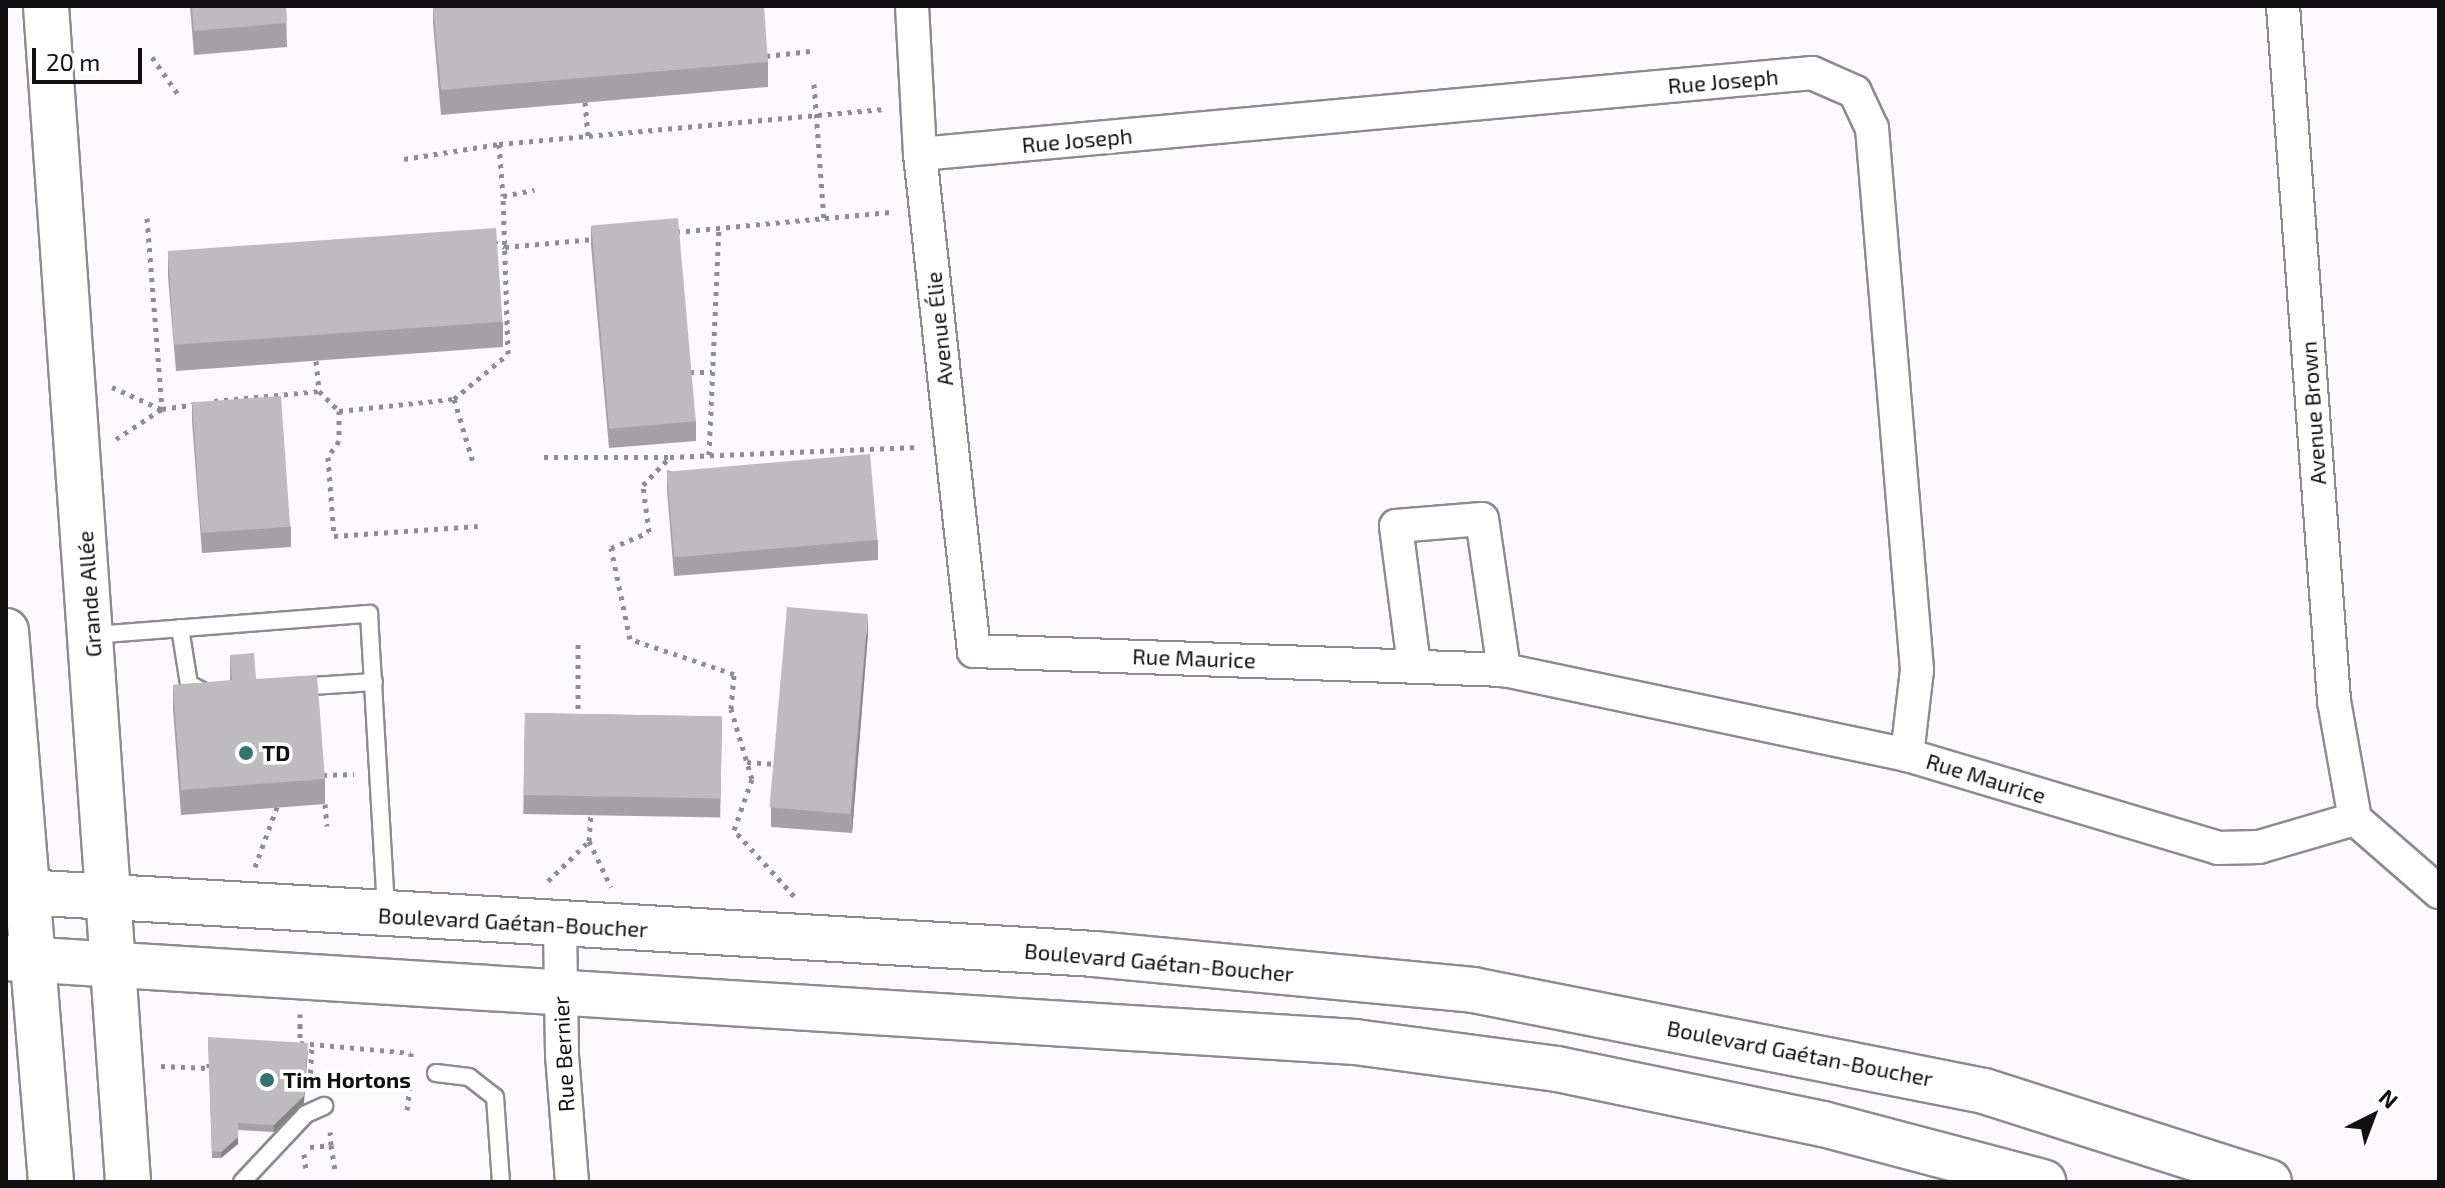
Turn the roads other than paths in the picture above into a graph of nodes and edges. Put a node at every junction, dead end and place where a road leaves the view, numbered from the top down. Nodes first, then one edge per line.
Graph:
1 (46, 6) edge
2 (912, 6) edge
3 (2283, 6) edge
4 (920, 154) junction
5 (180, 628) junction
6 (6, 631) edge
7 (92, 635) junction
8 (974, 651) joint
9 (1414, 665) junction
10 (1504, 670) junction
11 (374, 682) junction
12 (270, 689) edge
13 (220, 692) edge
14 (1907, 755) junction
15 (2355, 819) junction
16 (16, 891) edge
17 (2439, 892) edge
18 (109, 897) junction
19 (386, 915) junction
20 (560, 925) junction
21 (20, 958) edge
22 (115, 962) junction
23 (560, 993) junction
24 (436, 1073) dead end
25 (321, 1107) road end
26 (51, 1182) edge
27 (128, 1182) edge
28 (242, 1182) edge
29 (501, 1182) edge
30 (572, 1182) edge
31 (2043, 1182) edge
32 (2269, 1182) edge

1 - 7 main road, Grande Allée
2 - 4 street, Avenue Élie
3 - 15 street, Avenue Brown
4 - 8 street, Avenue Élie
4 - 14 street, Rue Joseph
5 - 7 lane
5 - 11 lane
5 - 13 lane
6 - 16 main road
7 - 18 main road, Grande Allée
8 - 9 street, Rue Maurice
9 - 10 street, Rue Maurice
9 - 10 street
10 - 14 street, Rue Maurice
11 - 12 lane
11 - 19 lane
14 - 15 street, Rue Maurice
15 - 17 street
16 - 18 main road, Boulevard Gaétan-Boucher
16 - 21 main road
18 - 19 main road, Boulevard Gaétan-Boucher
18 - 22 main road, Grande Allée
19 - 20 main road, Boulevard Gaétan-Boucher
20 - 23 street, Rue Bernier
20 - 32 main road, Boulevard Gaétan-Boucher
21 - 22 main road
21 - 26 main road
22 - 23 main road
22 - 27 main road, Grande Allée
23 - 30 street, Rue Bernier
23 - 31 main road
24 - 29 lane
25 - 28 lane

